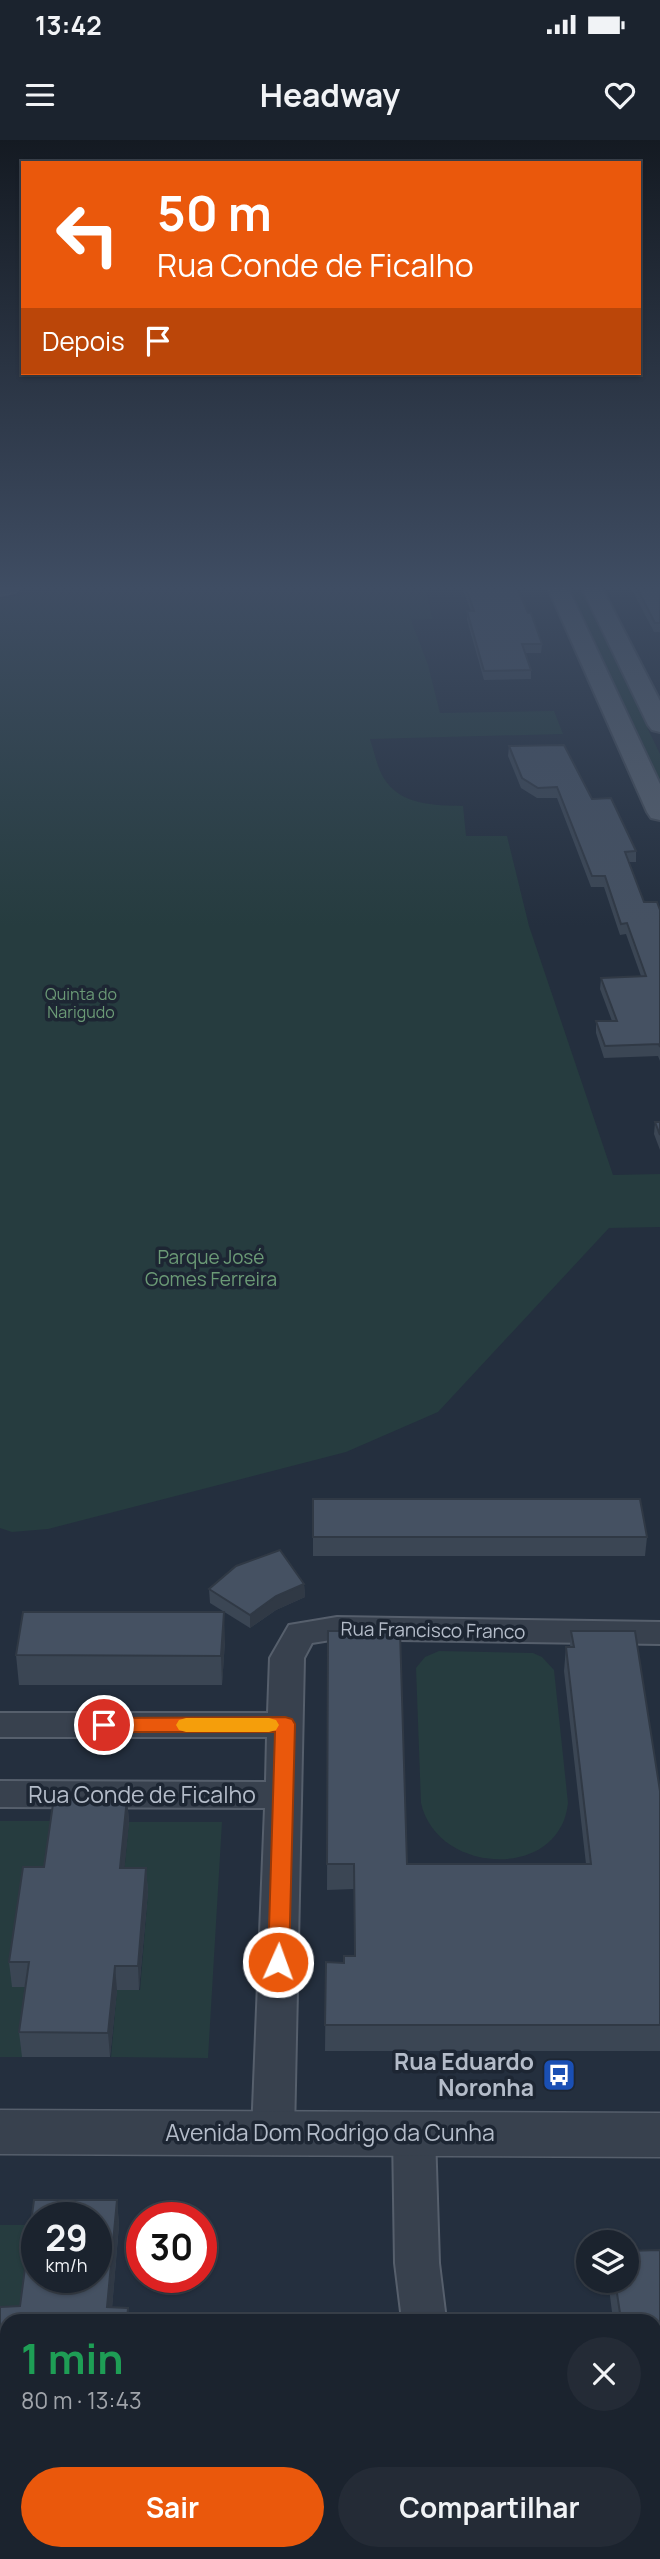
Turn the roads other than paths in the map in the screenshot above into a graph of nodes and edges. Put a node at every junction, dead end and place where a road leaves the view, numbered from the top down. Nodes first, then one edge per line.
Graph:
1 (609, 701) edge
2 (648, 701) edge
3 (660, 725) edge
4 (660, 813) edge
5 (660, 1633) edge
6 (285, 1724) junction
7 (0, 1726) edge
8 (0, 1794) edge
9 (283, 1795) junction
10 (0, 2132) edge
11 (273, 2133) junction
12 (414, 2134) junction
13 (660, 2135) edge
14 (423, 2314) edge

1 - 4 main road
2 - 3 main road
5 - 6 street, Rua Francisco Franco
6 - 7 street
6 - 9 street, Rua Conde de Ficalho
8 - 9 street, Rua Conde de Ficalho
9 - 11 street, Rua Conde de Ficalho
10 - 11 street, Avenida Dom Rodrigo da Cunha
11 - 12 street, Avenida Dom Rodrigo da Cunha
12 - 13 street, Avenida Dom Rodrigo da Cunha
12 - 14 street

